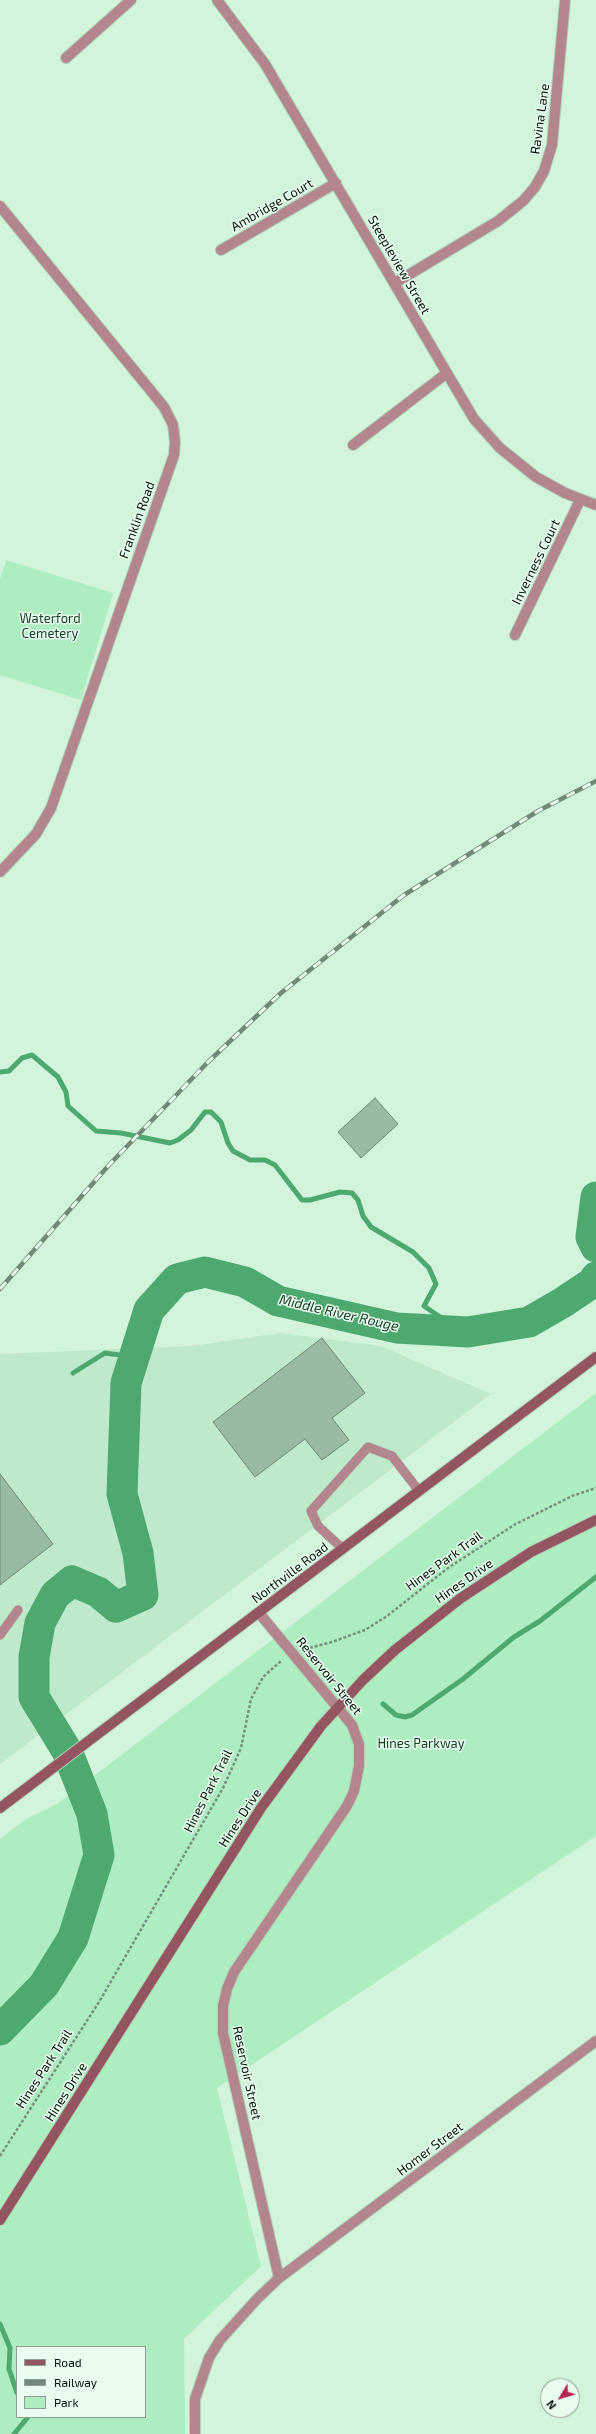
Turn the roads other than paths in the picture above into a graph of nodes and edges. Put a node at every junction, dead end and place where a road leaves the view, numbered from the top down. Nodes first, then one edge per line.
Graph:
1 (131, 0) edge
2 (217, 0) edge
3 (565, 0) edge
4 (66, 58) dead end
5 (336, 183) junction
6 (0, 206) edge
7 (221, 250) dead end
8 (395, 283) junction
9 (447, 373) junction
10 (353, 445) dead end
11 (580, 500) junction
12 (596, 505) edge
13 (515, 635) dead end
14 (0, 872) edge
15 (596, 1357) edge
16 (419, 1491) junction
17 (596, 1520) edge
18 (342, 1549) junction
19 (18, 1610) dead end
20 (259, 1613) junction
21 (0, 1635) edge
22 (337, 1708) junction
23 (0, 1808) edge
24 (596, 2041) edge
25 (0, 2220) edge
26 (279, 2278) junction
27 (195, 2434) edge

1 - 4 street
2 - 5 street, Steepleview Street
3 - 8 street, Ravina Lane
5 - 7 street, Ambridge Court
5 - 8 street, Steepleview Street
6 - 14 street, Franklin Road
8 - 9 street, Steepleview Street
9 - 10 street
9 - 11 street, Steepleview Street
11 - 12 street, Steepleview Street
11 - 13 street, Inverness Court
15 - 16 street, Northville Road
16 - 18 street, Northville Road
16 - 18 lane
17 - 22 street, Hines Drive
18 - 20 street, Northville Road
19 - 21 lane
20 - 22 street, Reservoir Street
20 - 23 street, Northville Road
22 - 25 street, Hines Drive
22 - 26 street, Reservoir Street
24 - 26 street, Homer Street
26 - 27 street

